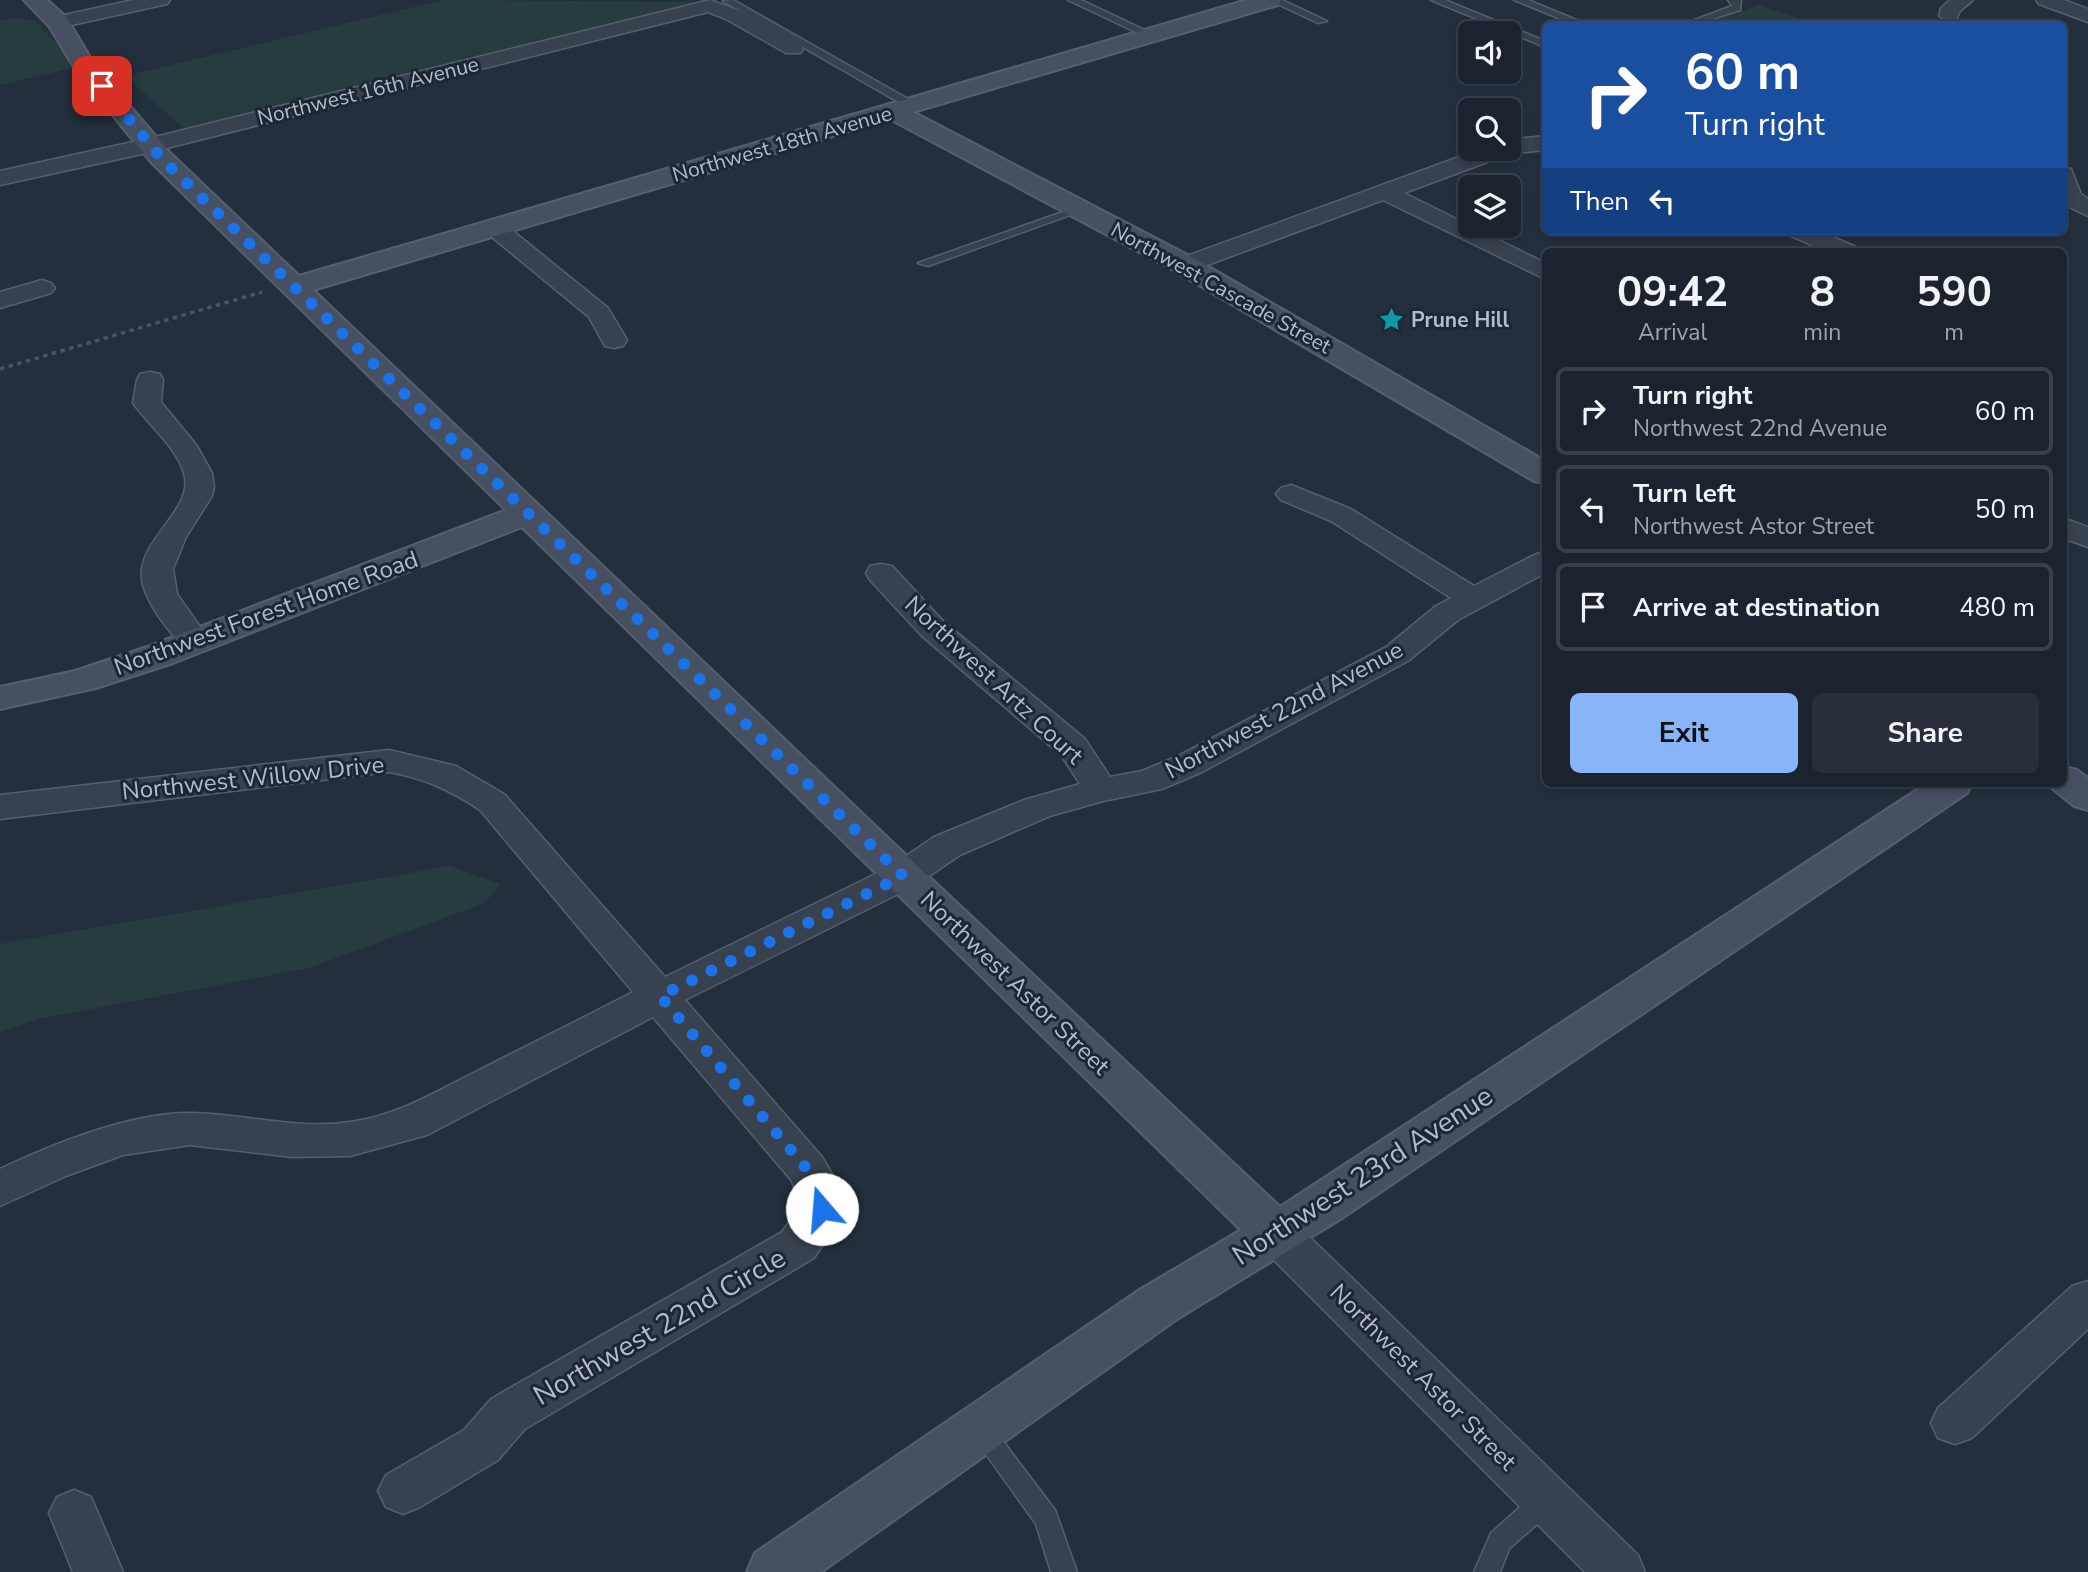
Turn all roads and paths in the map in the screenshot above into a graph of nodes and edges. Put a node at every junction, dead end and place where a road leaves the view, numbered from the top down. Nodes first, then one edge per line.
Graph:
1 (35, 0) edge
2 (160, 0) edge
3 (1073, 0) edge
4 (1272, 0) edge
5 (1436, 0) edge
6 (1519, 0) edge
7 (1751, 0) edge
8 (1963, 0) edge
9 (2046, 0) edge
10 (1736, 1) edge
11 (720, 6) edge
12 (1950, 16) dead end
13 (2088, 16) edge
14 (1322, 21) dead end
15 (1573, 21) edge
16 (1698, 21) edge
17 (58, 22) junction
18 (1150, 35) junction
19 (1542, 43) edge
20 (793, 49) dead end
21 (902, 108) junction
22 (1542, 143) edge
23 (151, 145) junction
24 (1521, 145) edge
25 (1468, 161) edge
26 (2067, 168) edge
27 (0, 178) edge
28 (1384, 192) junction
29 (2088, 209) edge
30 (1078, 210) junction
31 (495, 228) junction
32 (1808, 235) edge
33 (1838, 248) edge
34 (924, 263) dead end
35 (1185, 265) junction
36 (1542, 271) edge
37 (291, 285) junction
38 (42, 288) dead end
39 (0, 300) edge
40 (614, 340) dead end
41 (0, 369) edge
42 (150, 380) dead end
43 (1542, 472) edge
44 (1291, 494) dead end
45 (528, 513) junction
46 (2067, 529) edge
47 (2088, 538) edge
48 (1542, 563) edge
49 (881, 573) dead end
50 (1473, 599) junction
51 (195, 642) junction
52 (0, 698) edge
53 (2067, 782) edge
54 (1949, 787) edge
55 (1101, 790) junction
56 (2088, 797) edge
57 (0, 807) edge
58 (903, 876) junction
59 (660, 996) junction
60 (0, 1189) edge
61 (1275, 1232) junction
62 (2088, 1300) edge
63 (1955, 1423) dead end
64 (979, 1429) junction
65 (403, 1491) dead end
66 (1546, 1500) junction
67 (74, 1513) dead end
68 (97, 1572) edge
69 (775, 1572) edge
70 (1064, 1572) edge
71 (1486, 1572) edge
72 (1620, 1572) edge

1 - 17 street, Northwest Astor Street
2 - 17 street
3 - 18 lane
4 - 14 lane
4 - 18 street, Northwest 18th Avenue
5 - 19 lane
6 - 15 lane
7 - 10 lane
8 - 12 street
9 - 13 street
10 - 16 lane
11 - 20 street
11 - 21 lane
11 - 23 street, Northwest 16th Avenue
17 - 23 street, Northwest Astor Street
18 - 21 street, Northwest 18th Avenue
21 - 30 street, Northwest Cascade Street
21 - 31 street, Northwest 18th Avenue
22 - 24 street
23 - 27 street, Northwest 16th Avenue
23 - 37 street, Northwest Astor Street
25 - 28 street
26 - 29 street
28 - 35 street
28 - 36 street
30 - 34 lane
30 - 35 street, Northwest Cascade Street
31 - 37 street, Northwest 18th Avenue
31 - 40 street
32 - 33 street
35 - 43 street, Northwest Cascade Street
37 - 41 path
37 - 45 street, Northwest Astor Street
38 - 39 street
42 - 51 street
44 - 50 street
45 - 51 street, Northwest Forest Home Road
45 - 58 street, Northwest Astor Street
46 - 47 street
48 - 50 street, Northwest 22nd Avenue
49 - 55 street, Northwest Artz Court
50 - 55 street, Northwest 22nd Avenue
51 - 52 street, Northwest Forest Home Road
53 - 56 street
54 - 61 street, Northwest 23rd Avenue
55 - 58 street, Northwest 22nd Avenue
57 - 59 street, Northwest Willow Drive
58 - 59 street, Northwest 22nd Avenue
58 - 61 street, Northwest Astor Street
59 - 60 street, Northwest 22nd Avenue
59 - 65 street, Northwest 22nd Circle
61 - 64 street, Northwest 23rd Avenue
61 - 66 street, Northwest Astor Street
62 - 63 street
64 - 69 street, Northwest 23rd Avenue
64 - 70 lane
66 - 71 lane
66 - 72 street, Northwest Astor Street
67 - 68 street

